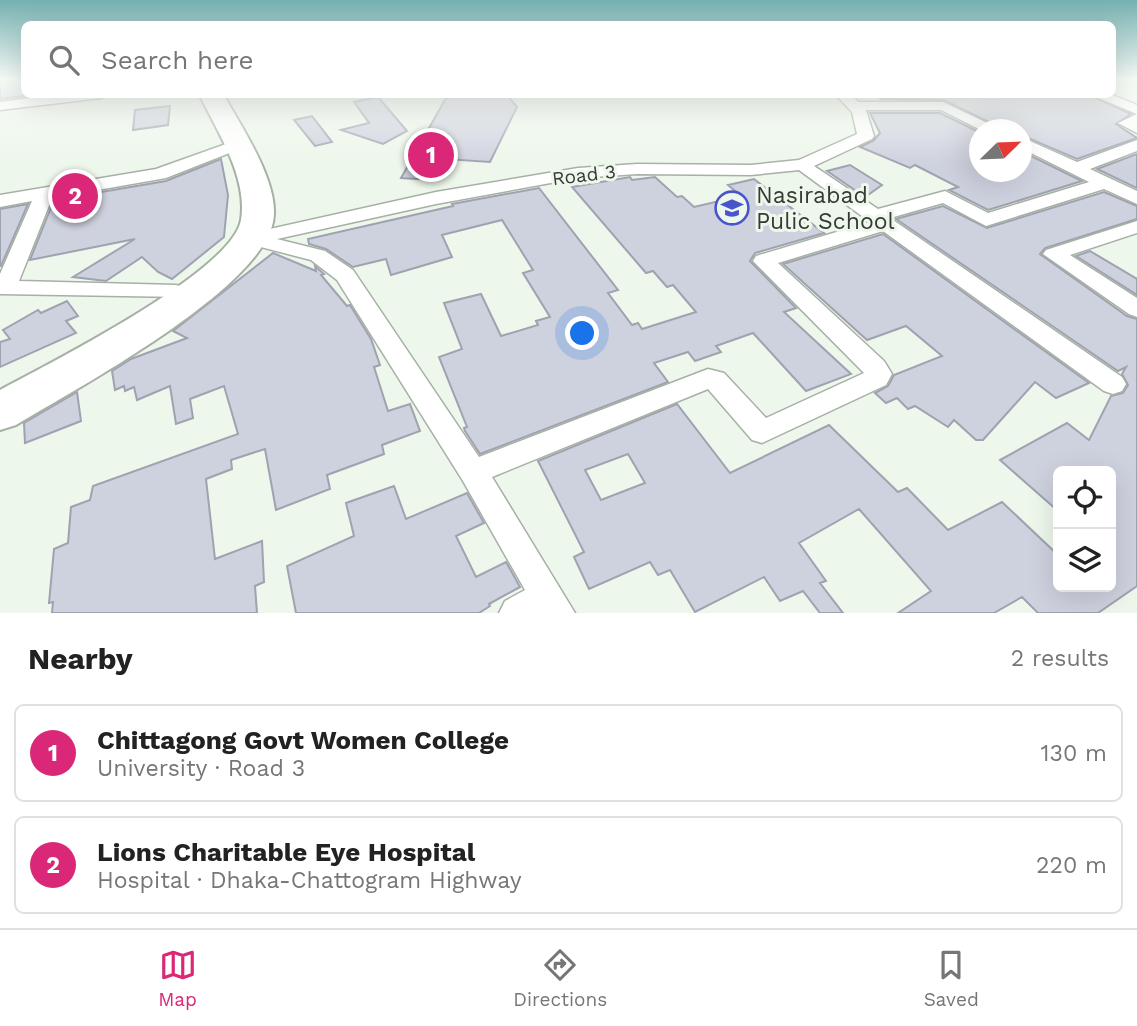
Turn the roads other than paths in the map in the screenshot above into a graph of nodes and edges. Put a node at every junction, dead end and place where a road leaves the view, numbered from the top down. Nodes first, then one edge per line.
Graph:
1 (207, 109) edge
2 (218, 109) edge
3 (857, 109) edge
4 (949, 109) edge
5 (971, 119) edge
6 (1137, 119) edge
7 (1137, 128) edge
8 (1137, 145) edge
9 (1032, 147) edge
10 (226, 149) junction
11 (802, 165) junction
12 (1077, 167) junction
13 (1107, 182) junction
14 (45, 193) junction
15 (1137, 198) edge
16 (0, 201) edge
17 (880, 220) junction
18 (1137, 227) edge
19 (252, 239) junction
20 (176, 292) junction
21 (1137, 309) edge
22 (1112, 384) dead end
23 (0, 395) edge
24 (0, 412) edge
25 (473, 472) junction
26 (540, 608) edge

1 - 10 highway
2 - 19 highway
3 - 11 street, Road 3
4 - 5 street
6 - 7 street
8 - 12 street
9 - 12 street
10 - 14 street
10 - 20 highway
11 - 17 street
11 - 19 street, Road 3
12 - 13 street
13 - 15 street
13 - 17 street
14 - 16 street
14 - 20 street
17 - 22 street
17 - 25 street
18 - 21 street
19 - 24 highway
19 - 25 street
20 - 23 highway
25 - 26 street

